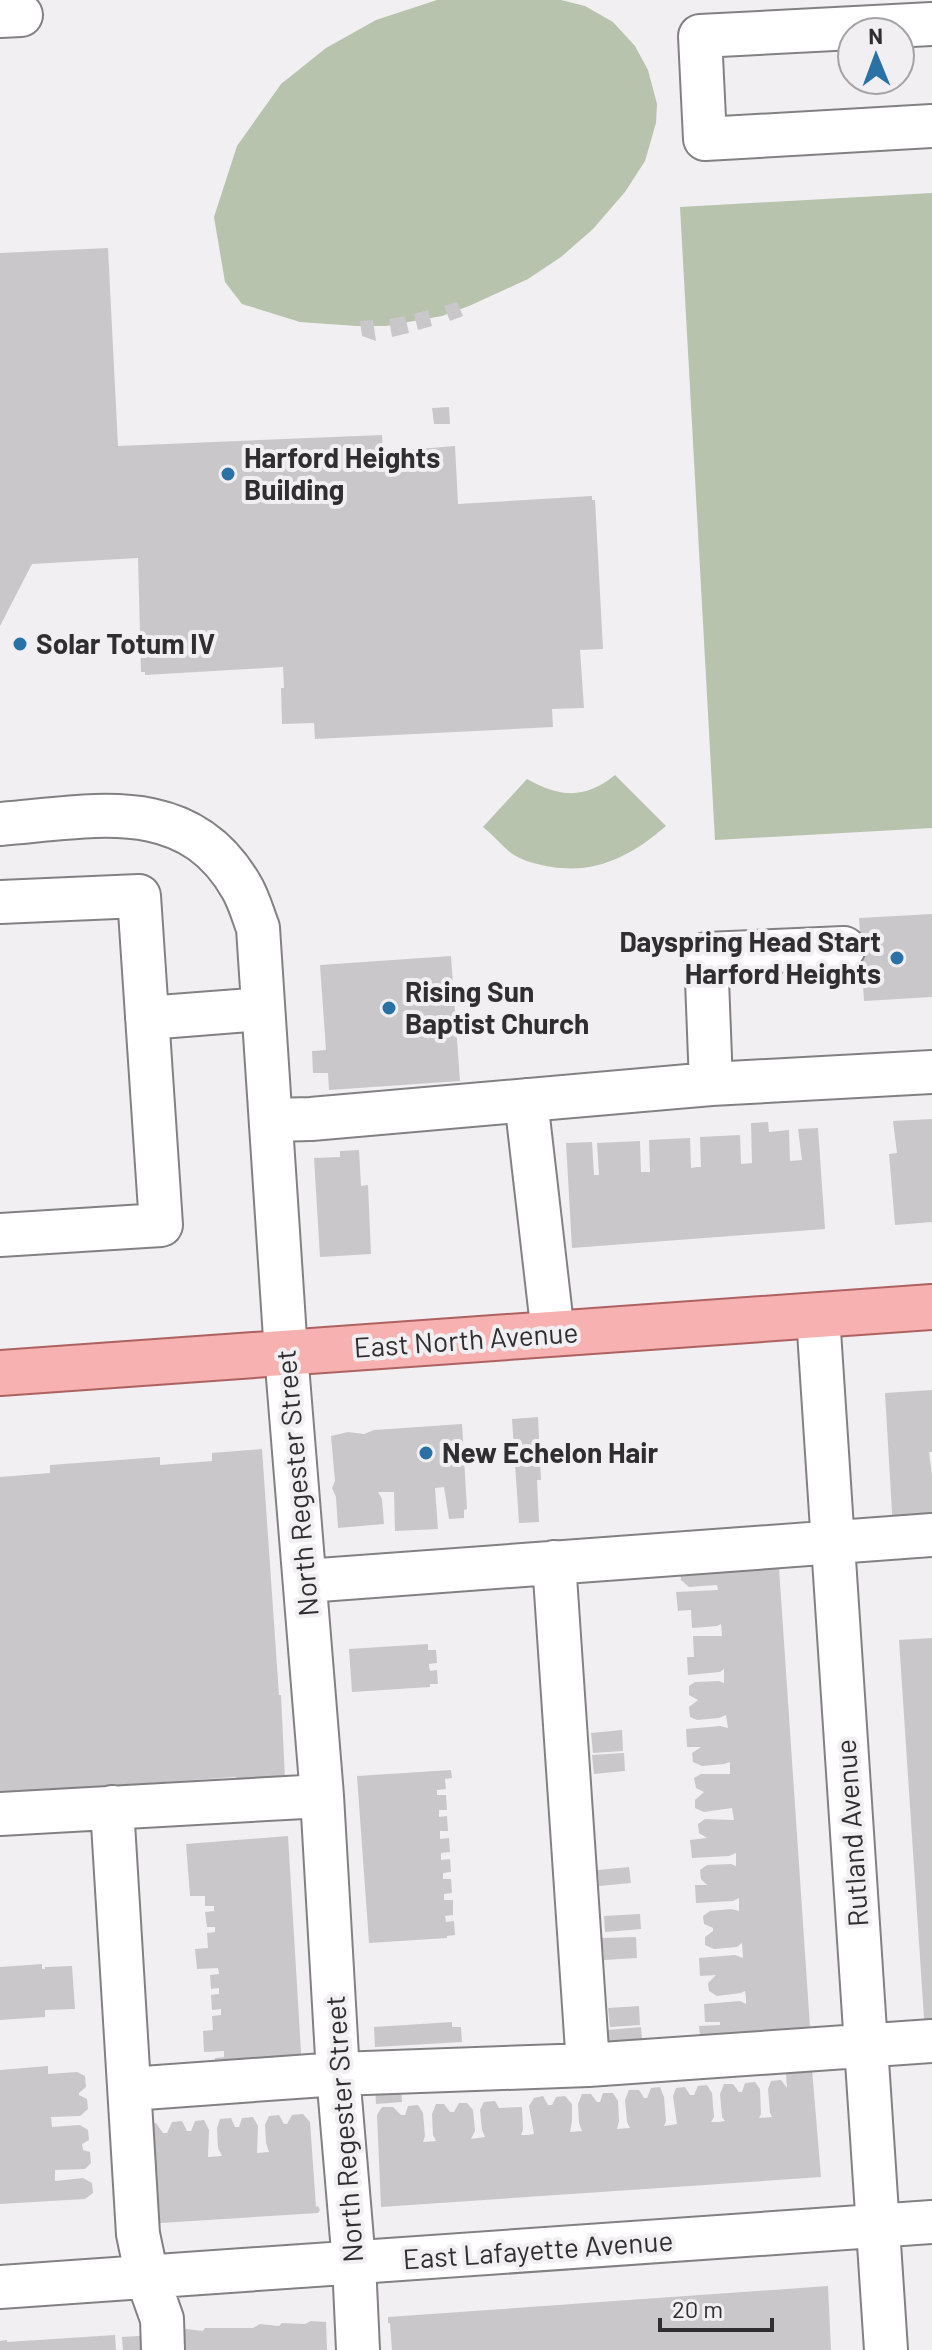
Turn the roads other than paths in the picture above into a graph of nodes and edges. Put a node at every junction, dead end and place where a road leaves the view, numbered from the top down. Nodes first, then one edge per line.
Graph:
1 (932, 24) edge
2 (932, 126) edge
3 (0, 824) edge
4 (0, 902) edge
5 (844, 948) dead end
6 (263, 1009) junction
7 (147, 1018) junction
8 (932, 1072) edge
9 (711, 1084) junction
10 (526, 1100) junction
11 (271, 1120) junction
12 (0, 1235) edge
13 (932, 1307) edge
14 (818, 1316) junction
15 (553, 1334) junction
16 (286, 1353) junction
17 (0, 1373) edge
18 (932, 1535) edge
19 (832, 1542) junction
20 (554, 1562) junction
21 (306, 1581) junction
22 (322, 1796) junction
23 (112, 1807) junction
24 (0, 1814) edge
25 (932, 2041) edge
26 (866, 2046) junction
27 (588, 2065) junction
28 (338, 2074) junction
29 (130, 2089) junction
30 (932, 2222) edge
31 (878, 2225) junction
32 (354, 2263) junction
33 (147, 2277) junction
34 (0, 2287) edge
35 (163, 2350) edge
36 (358, 2350) edge
37 (886, 2350) edge

1 - 2 street
3 - 6 street, North Regester Street
4 - 7 street
5 - 9 street
6 - 7 street
6 - 11 street, North Regester Street
7 - 12 street
8 - 9 street
9 - 10 street
10 - 11 street
10 - 15 street
11 - 16 street, North Regester Street
13 - 14 main road, East North Avenue
14 - 15 main road, East North Avenue
14 - 19 street, Rutland Avenue
15 - 16 main road, East North Avenue
16 - 17 main road, East North Avenue
16 - 21 street, North Regester Street
18 - 19 street
19 - 20 street
19 - 26 street, Rutland Avenue
20 - 21 street
20 - 27 street
21 - 22 street, North Regester Street
22 - 23 street
22 - 28 street, North Regester Street
23 - 24 street
23 - 29 street
25 - 26 street
26 - 27 street
26 - 31 street, Rutland Avenue
27 - 28 street
28 - 29 street
28 - 32 street, North Regester Street
29 - 33 street
30 - 31 street, East Lafayette Avenue
31 - 32 street, East Lafayette Avenue
31 - 37 street, Rutland Avenue
32 - 33 street, East Lafayette Avenue
32 - 36 street, North Regester Street
33 - 34 street, East Lafayette Avenue
33 - 35 street

